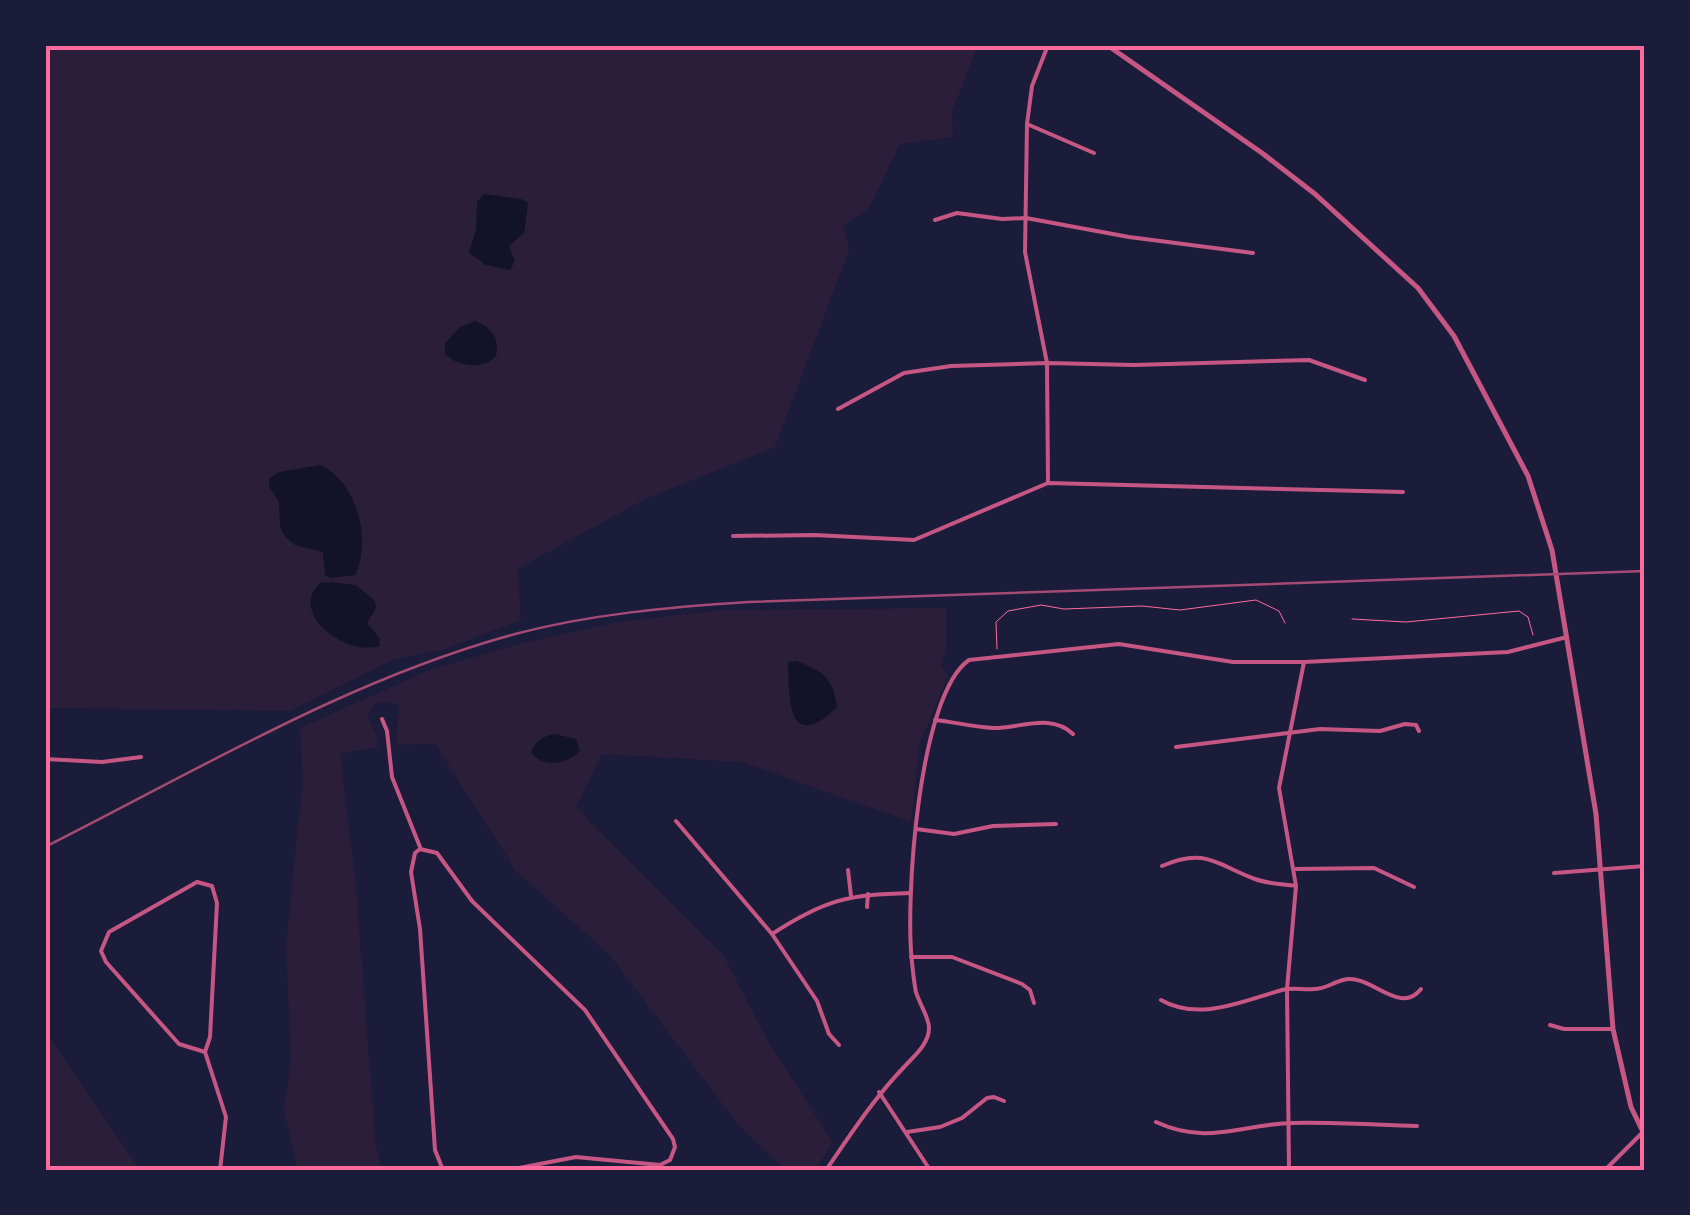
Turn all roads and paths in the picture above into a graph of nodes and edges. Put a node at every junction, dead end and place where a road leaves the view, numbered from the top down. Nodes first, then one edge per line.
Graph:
1 (1048, 45) edge
2 (1108, 45) edge
3 (1028, 124) junction
4 (1094, 153) dead end
5 (1026, 218) junction
6 (935, 220) dead end
7 (1253, 254) dead end
8 (1046, 363) junction
9 (1365, 380) dead end
10 (838, 409) dead end
11 (1048, 482) junction
12 (1403, 492) dead end
13 (733, 536) dead end
14 (1352, 619) dead end
15 (1285, 623) dead end
16 (1532, 634) dead end
17 (1568, 637) junction
18 (998, 652) dead end
19 (1304, 662) junction
20 (382, 718) dead end
21 (936, 720) junction
22 (1419, 731) dead end
23 (1289, 733) junction
24 (1073, 734) dead end
25 (1176, 747) dead end
26 (141, 757) dead end
27 (45, 759) edge
28 (676, 820) dead end
29 (1056, 824) dead end
30 (916, 828) junction
31 (420, 848) junction
32 (1162, 866) dead end
33 (1645, 866) edge
34 (1601, 868) junction
35 (1296, 869) junction
36 (848, 870) dead end
37 (1554, 873) dead end
38 (1296, 886) junction
39 (1414, 887) dead end
40 (911, 893) junction
41 (868, 894) junction
42 (851, 896) junction
43 (868, 907) dead end
44 (772, 934) junction
45 (911, 957) junction
46 (1287, 989) junction
47 (1421, 989) dead end
48 (1161, 1000) dead end
49 (1034, 1003) dead end
50 (1550, 1025) dead end
51 (1613, 1028) junction
52 (839, 1045) dead end
53 (206, 1052) junction
54 (879, 1092) junction
55 (1004, 1102) dead end
56 (1156, 1122) dead end
57 (1290, 1123) junction
58 (1418, 1126) dead end
59 (907, 1132) junction
60 (1644, 1133) edge
61 (220, 1170) edge
62 (443, 1170) edge
63 (511, 1170) edge
64 (826, 1170) edge
65 (930, 1170) edge
66 (1289, 1170) edge
67 (1605, 1170) edge

1 - 3 street
2 - 17 street
3 - 4 street
3 - 5 street
5 - 6 street
5 - 7 street
5 - 8 street
8 - 9 street
8 - 10 street
8 - 11 street
11 - 12 street
11 - 13 street
14 - 16 path
15 - 18 path
17 - 19 street
17 - 34 street
19 - 21 street
19 - 23 street
20 - 31 street
21 - 24 street
21 - 30 street
22 - 23 street
23 - 25 street
23 - 35 street
26 - 27 street
28 - 44 street
29 - 30 street
30 - 40 street
31 - 62 street
31 - 63 street
32 - 38 street
33 - 34 street
34 - 37 street
34 - 51 street
35 - 38 street
35 - 39 street
36 - 42 street
38 - 46 street
40 - 41 street
40 - 45 street
41 - 42 street
41 - 43 street
42 - 44 street
44 - 52 street
45 - 49 street
45 - 54 street
46 - 47 street
46 - 48 street
46 - 57 street
50 - 51 street
51 - 60 street
53 - 53 street
53 - 61 street
54 - 59 street
54 - 64 street
55 - 59 street
56 - 57 street
57 - 58 street
57 - 66 street
59 - 65 street
60 - 67 street

